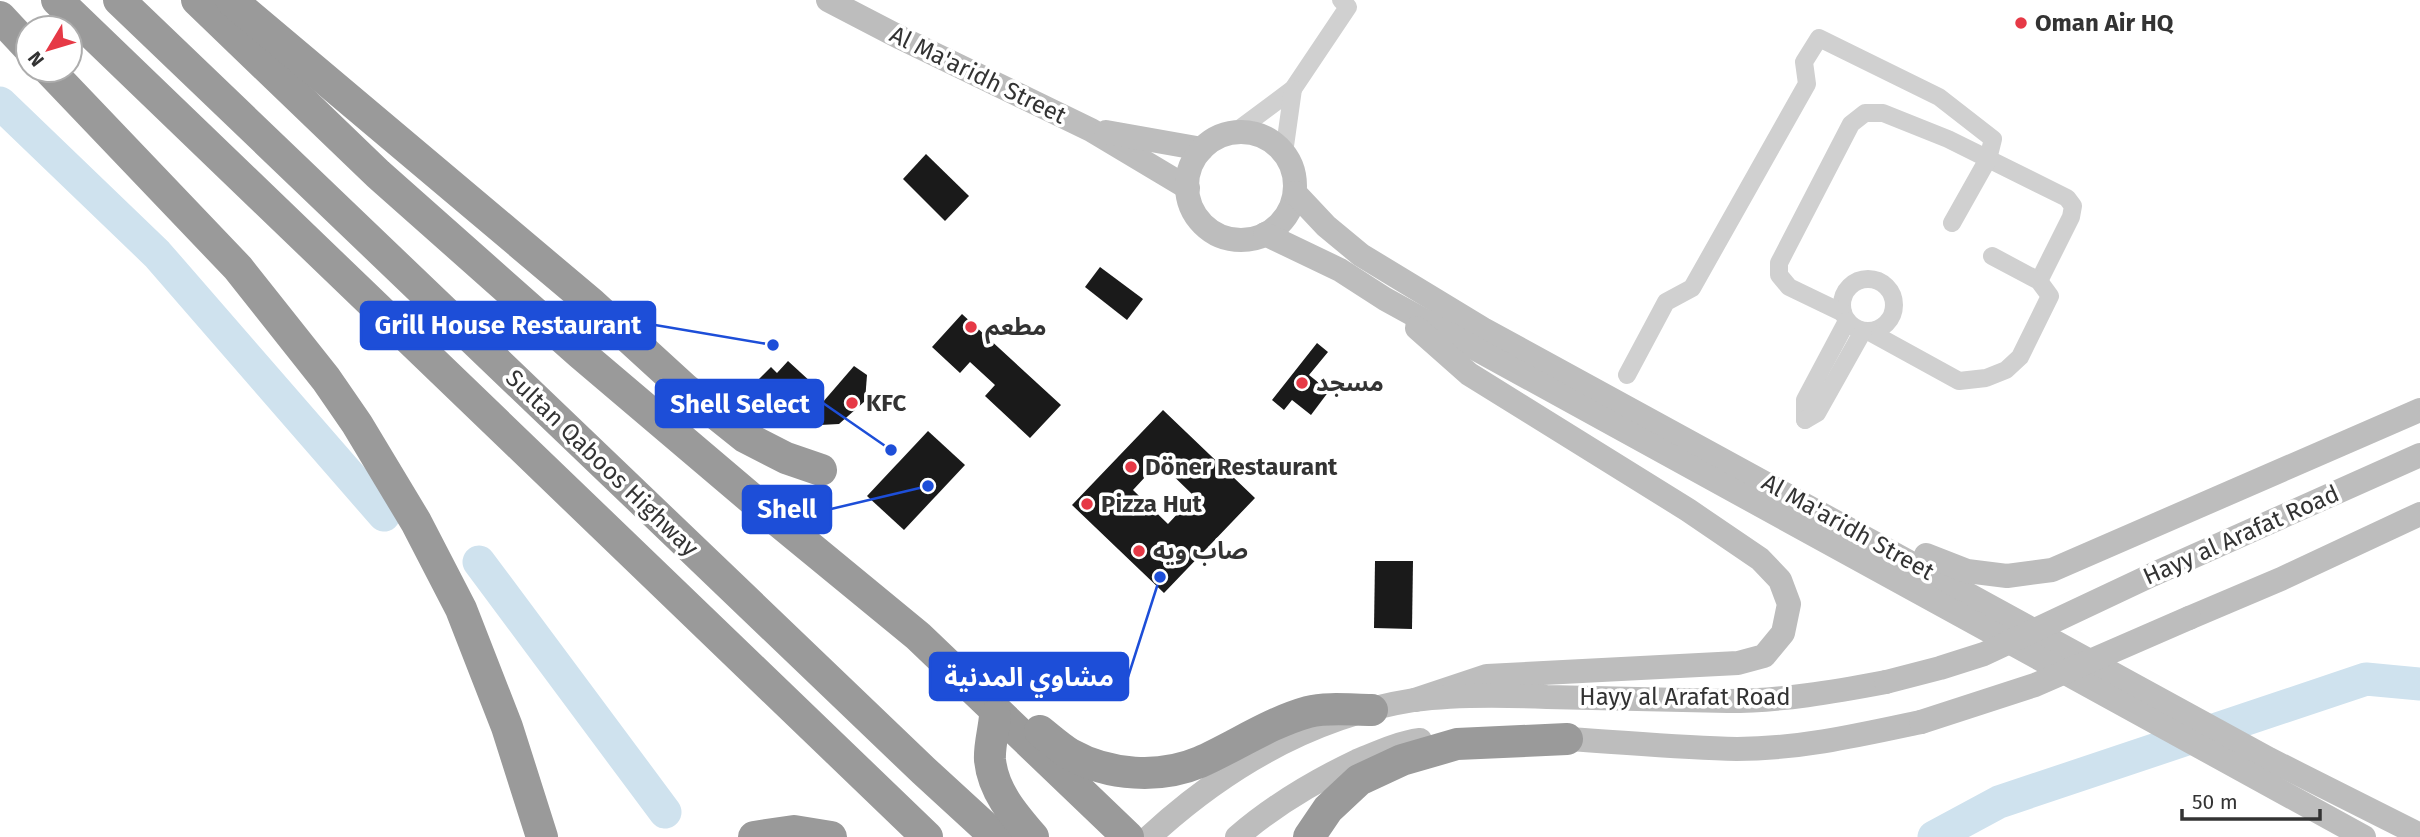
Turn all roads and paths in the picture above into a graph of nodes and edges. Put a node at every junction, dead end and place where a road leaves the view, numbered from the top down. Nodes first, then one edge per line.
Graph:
1 (57, 0) edge
2 (119, 0) edge
3 (197, 0) edge
4 (230, 0) edge
5 (828, 0) edge
6 (1341, 0) edge
7 (0, 17) edge
8 (14, 32) edge
9 (62, 84) edge
10 (1293, 89) junction
11 (1091, 130) junction
12 (1234, 133) junction
13 (1202, 149) junction
14 (1284, 153) junction
15 (1988, 159) junction
16 (1188, 188) junction
17 (1295, 193) junction
18 (1952, 223) dead end
19 (1265, 234) junction
20 (1992, 256) dead end
21 (2039, 281) junction
22 (1385, 299) junction
23 (1845, 317) junction
24 (1865, 331) junction
25 (1627, 375) dead end
26 (2420, 410) edge
27 (2420, 455) edge
28 (821, 470) dead end
29 (2420, 514) edge
30 (1838, 521) junction
31 (918, 636) junction
32 (1415, 700) junction
33 (1372, 710) junction
34 (995, 716) dead end
35 (1567, 739) junction
36 (2420, 835) edge
37 (542, 837) edge
38 (754, 837) edge
39 (831, 837) edge
40 (927, 837) edge
41 (996, 837) edge
42 (1033, 837) edge
43 (1128, 837) edge
44 (1149, 837) edge
45 (1237, 837) edge
46 (1309, 837) edge
47 (2364, 837) edge

1 - 40 highway, Sultan Qaboos Highway
2 - 41 highway, Sultan Qaboos Highway
3 - 31 highway
4 - 28 highway
5 - 11 main road, Al Ma'aridh Street
6 - 10 street
7 - 8 highway
9 - 37 highway
10 - 12 street
10 - 14 street
11 - 13 main road, Al Ma'aridh Street
11 - 16 main road, Al Ma'aridh Street
12 - 13 main road
12 - 14 main road
13 - 16 main road
14 - 17 main road
15 - 18 street
15 - 21 street
15 - 23 street
15 - 25 street
16 - 19 main road
17 - 19 main road
17 - 30 main road, Al Ma'aridh Street
19 - 22 main road, Al Ma'aridh Street
20 - 21 street
21 - 24 street
22 - 32 main road
22 - 47 main road, Al Ma'aridh Street
23 - 24 street
23 - 24 street
23 - 24 street
26 - 30 main road
27 - 32 main road, Hayy al Arafat Road, bridge
29 - 35 main road, Hayy al Arafat Road, bridge
30 - 36 main road, Al Ma'aridh Street
31 - 33 highway
31 - 43 highway
32 - 33 main road, Hayy al Arafat Road
33 - 44 main road, Hayy al Arafat Road
34 - 42 highway
35 - 45 main road, Hayy al Arafat Road
35 - 46 highway
38 - 39 highway

